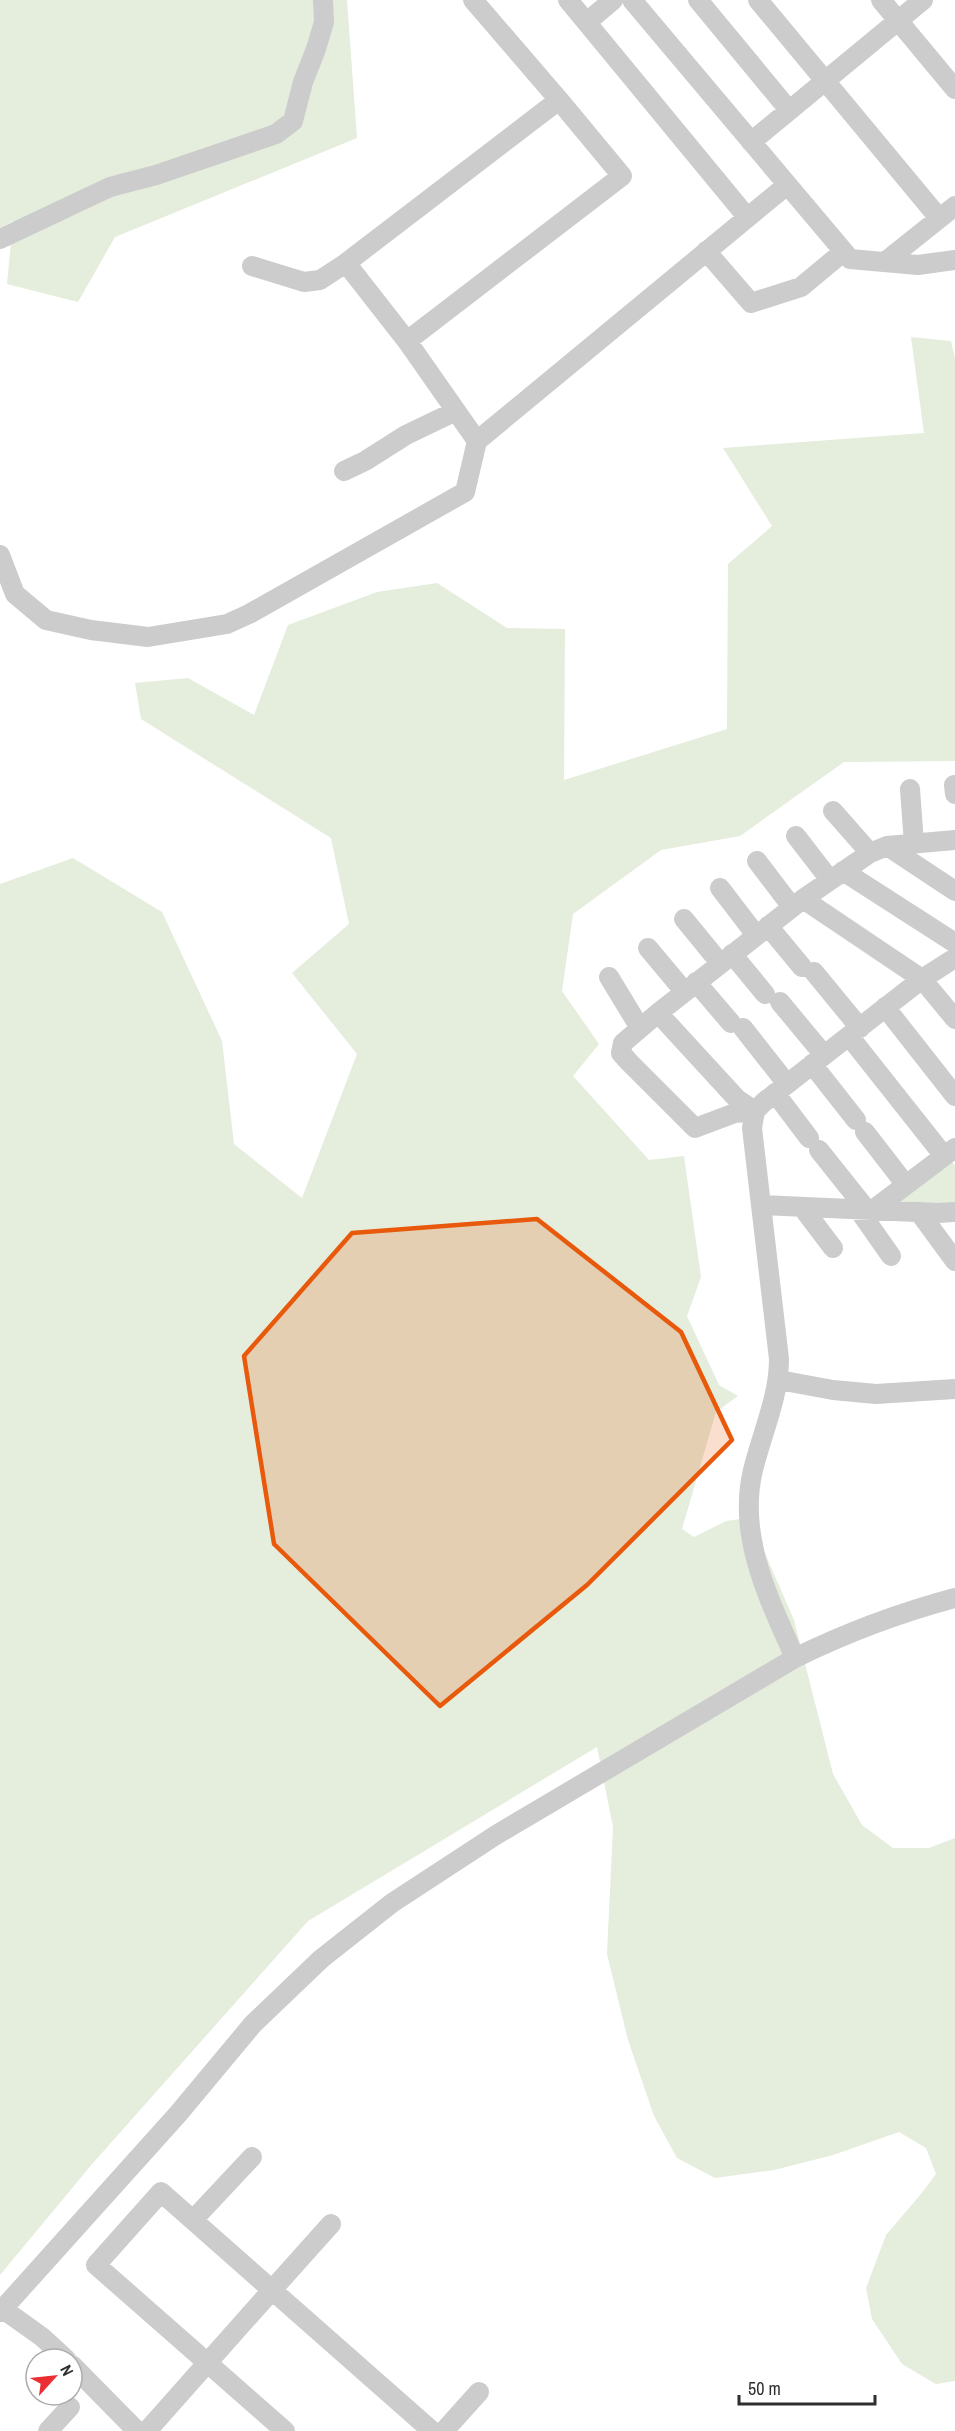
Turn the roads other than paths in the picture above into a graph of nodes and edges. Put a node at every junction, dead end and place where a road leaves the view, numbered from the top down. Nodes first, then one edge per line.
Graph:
1 (323, 0) edge
2 (473, 0) edge
3 (568, 0) edge
4 (613, 0) edge
5 (632, 0) edge
6 (698, 0) edge
7 (758, 0) edge
8 (881, 0) edge
9 (923, 0) edge
10 (898, 21) junction
11 (587, 22) junction
12 (825, 80) junction
13 (955, 89) edge
14 (559, 100) junction
15 (789, 110) junction
16 (751, 142) junction
17 (787, 185) junction
18 (955, 206) edge
19 (747, 217) junction
20 (939, 218) junction
21 (0, 239) edge
22 (706, 251) junction
23 (843, 252) junction
24 (955, 260) edge
25 (886, 261) junction
26 (346, 263) junction
27 (252, 266) dead end
28 (407, 341) junction
29 (456, 411) junction
30 (477, 441) junction
31 (344, 471) dead end
32 (0, 555) edge
33 (910, 789) dead end
34 (833, 811) dead end
35 (796, 836) dead end
36 (955, 840) edge
37 (914, 844) junction
38 (879, 849) junction
39 (757, 861) dead end
40 (837, 875) junction
41 (720, 888) dead end
42 (955, 891) edge
43 (798, 903) junction
44 (684, 919) dead end
45 (762, 931) junction
46 (955, 944) edge
47 (648, 948) dead end
48 (955, 958) edge
49 (726, 959) junction
50 (609, 978) dead end
51 (922, 979) junction
52 (690, 987) junction
53 (885, 1007) junction
54 (658, 1013) junction
55 (955, 1019) edge
56 (640, 1028) junction
57 (854, 1032) junction
58 (818, 1060) junction
59 (781, 1088) junction
60 (955, 1096) edge
61 (755, 1112) junction
62 (950, 1152) edge
63 (906, 1185) junction
64 (761, 1205) junction
65 (802, 1206) junction
66 (866, 1209) junction
67 (919, 1212) junction
68 (955, 1212) edge
69 (832, 1248) dead end
70 (891, 1256) dead end
71 (955, 1261) edge
72 (779, 1380) junction
73 (955, 1389) edge
74 (955, 1598) edge
75 (795, 1658) junction
76 (252, 2157) dead end
77 (193, 2220) junction
78 (331, 2224) dead end
79 (272, 2290) junction
80 (2, 2311) edge
81 (53, 2347) edge
82 (207, 2362) junction
83 (84, 2377) edge
84 (479, 2392) dead end
85 (70, 2407) dead end
86 (48, 2431) edge
87 (137, 2431) edge
88 (147, 2431) edge
89 (285, 2431) edge
90 (432, 2431) edge
91 (444, 2431) edge

1 - 21 street
2 - 14 street
3 - 11 street
4 - 11 street
5 - 16 street
6 - 15 street
7 - 12 street
8 - 10 street
9 - 10 street
10 - 12 street
10 - 13 street
11 - 19 street
12 - 15 street
12 - 20 street
14 - 26 street
14 - 28 street
15 - 16 street
16 - 17 street
17 - 19 street
17 - 23 street
18 - 20 street
19 - 22 street
20 - 25 street
22 - 23 street
22 - 30 street
23 - 25 street
24 - 25 street
26 - 27 street
26 - 28 street
28 - 29 street
29 - 30 street
29 - 31 street
30 - 32 street
33 - 37 street
34 - 38 street
35 - 40 street
36 - 37 street
37 - 38 street
38 - 40 street
38 - 42 street
39 - 43 street
40 - 43 street
40 - 46 street
41 - 45 street
43 - 45 street
43 - 51 street
44 - 49 street
45 - 49 street
45 - 57 street
47 - 52 street
48 - 51 street
49 - 52 street
49 - 58 street
50 - 56 street
51 - 53 street
51 - 55 street
52 - 54 street
52 - 59 street
53 - 57 street
53 - 60 street
54 - 56 street
54 - 61 street
56 - 61 street
57 - 58 street
57 - 62 street
58 - 59 street
58 - 63 street
59 - 61 street
59 - 66 street
61 - 64 street
62 - 63 street
63 - 66 street
64 - 65 street
64 - 72 street
65 - 66 street
65 - 69 street
66 - 67 street
66 - 70 street
67 - 68 street
67 - 71 street
72 - 73 street
72 - 75 street
74 - 75 street
75 - 80 street
76 - 77 street
77 - 79 street
77 - 82 street
78 - 79 street
79 - 82 street
79 - 90 street
80 - 81 street
82 - 88 street
82 - 89 street
83 - 87 street
84 - 91 street
85 - 86 street

